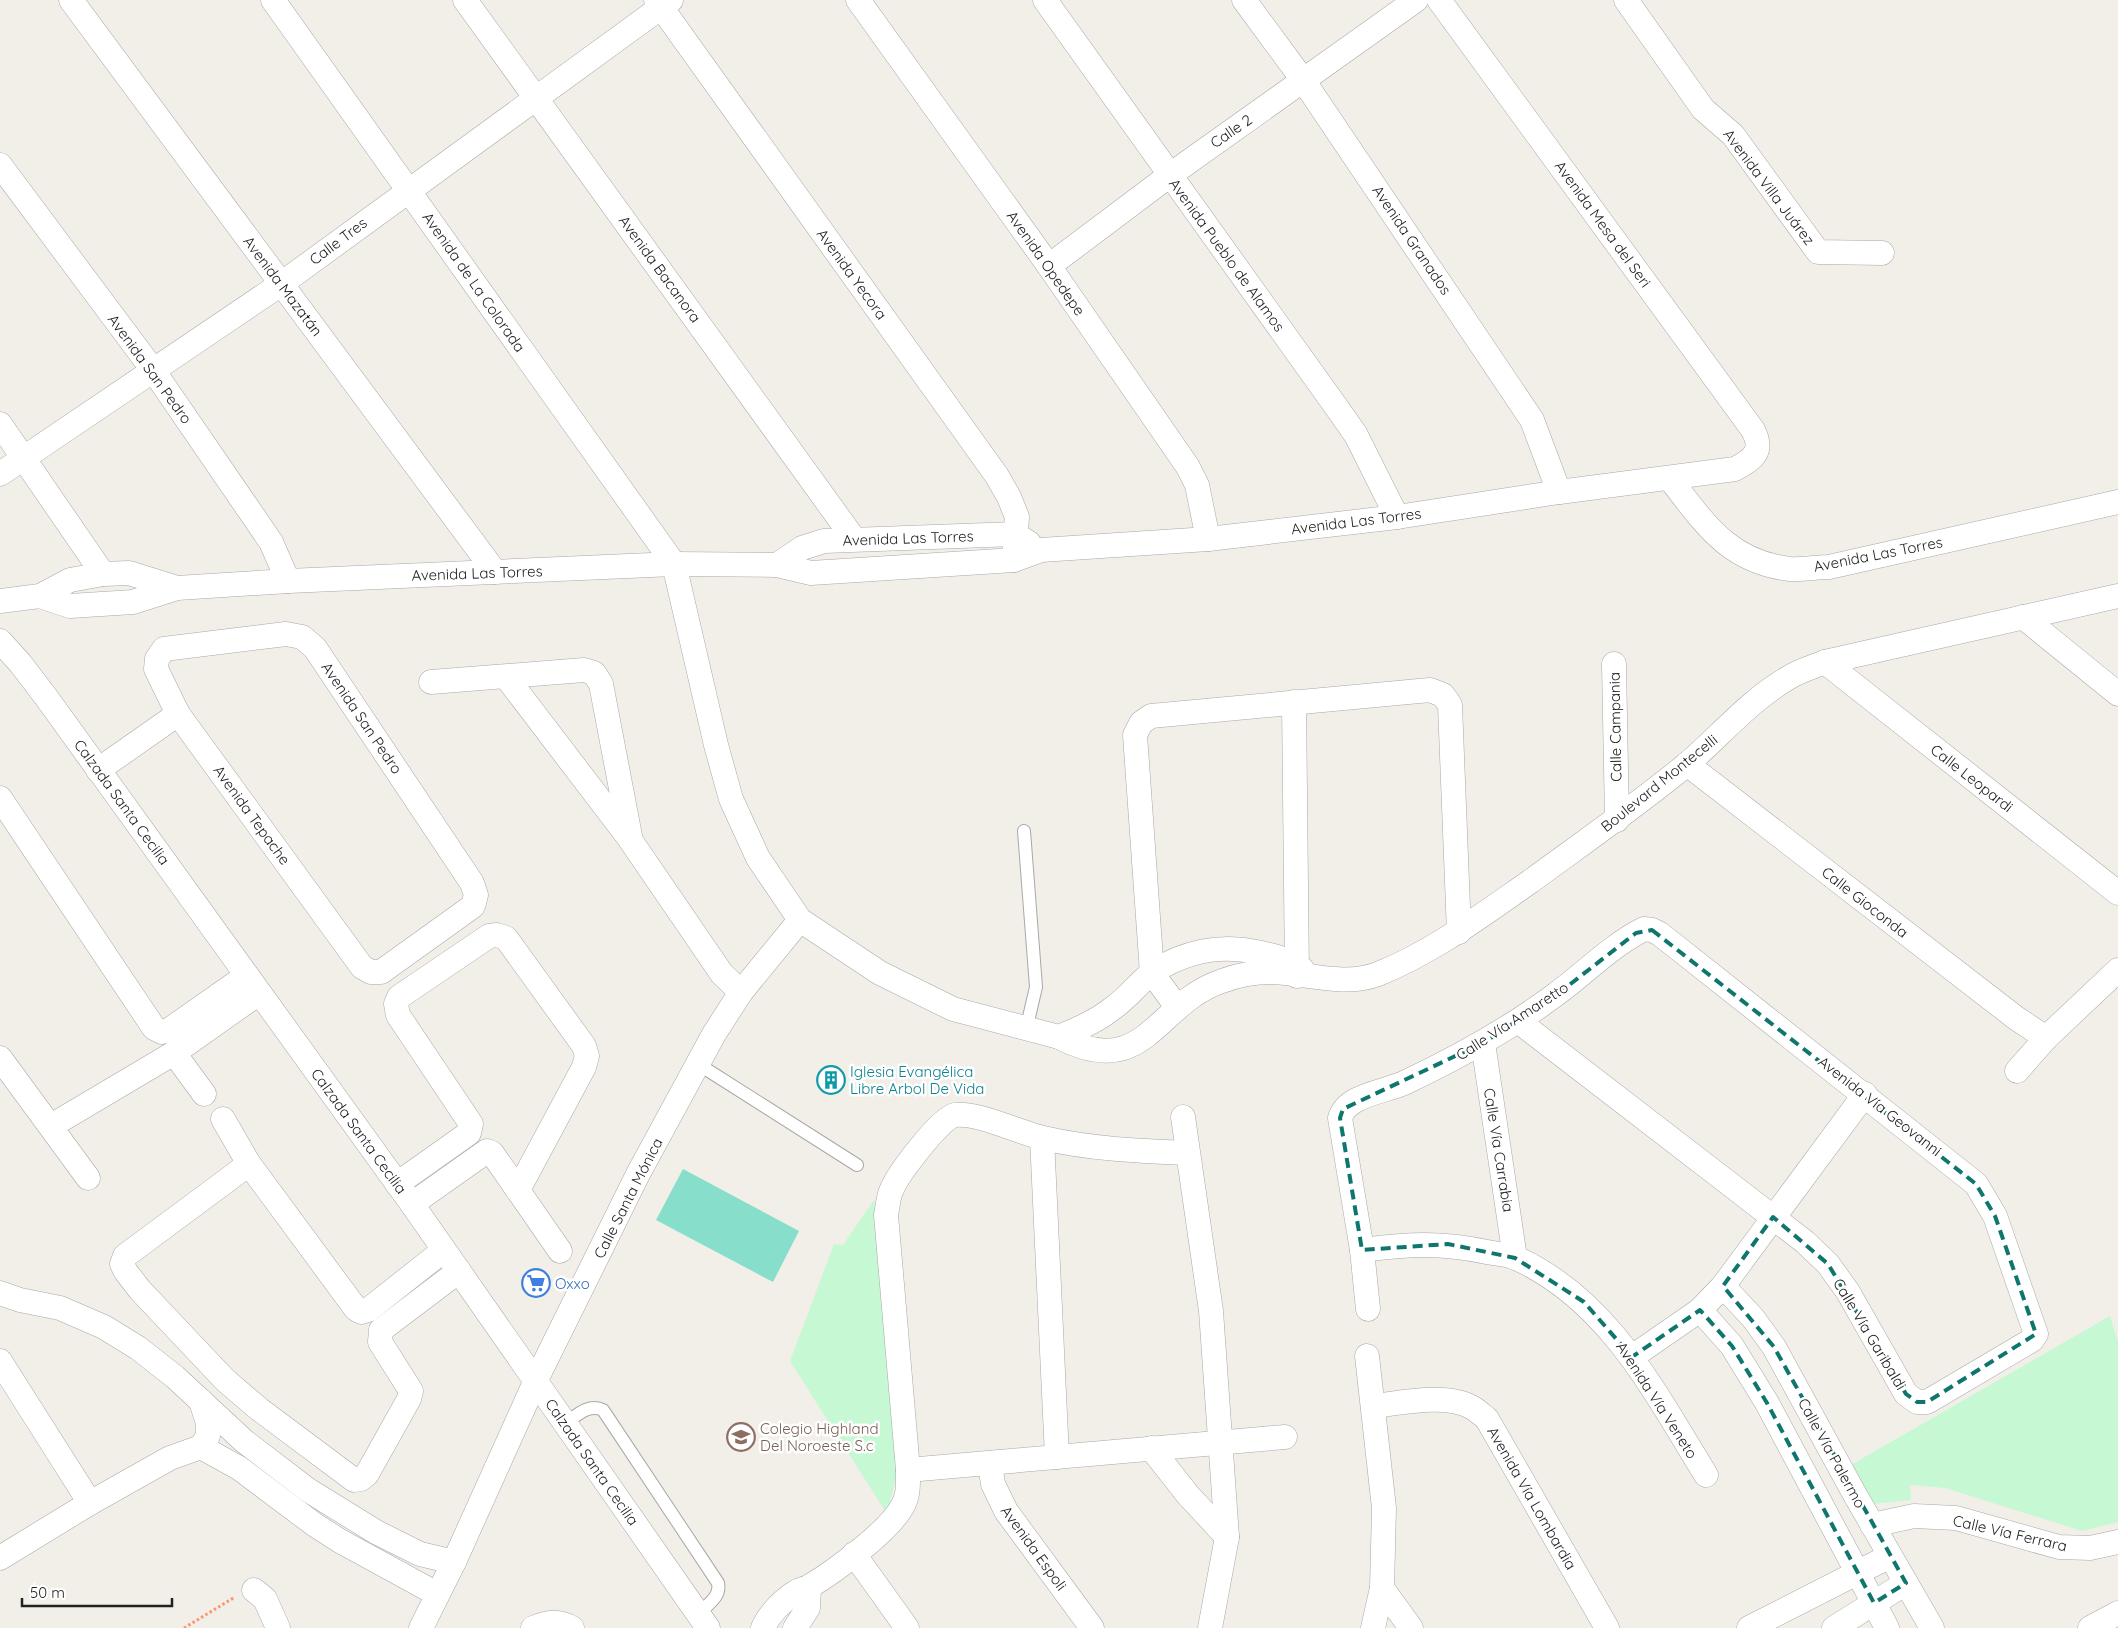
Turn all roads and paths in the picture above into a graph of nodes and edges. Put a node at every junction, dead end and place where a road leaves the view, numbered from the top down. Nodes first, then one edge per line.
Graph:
1 (70, 0) edge
2 (273, 0) edge
3 (465, 0) edge
4 (858, 0) edge
5 (1045, 0) edge
6 (1244, 0) edge
7 (1416, 0) edge
8 (1439, 0) edge
9 (1626, 0) edge
10 (662, 2) edge
11 (1303, 80) junction
12 (536, 96) junction
13 (0, 165) edge
14 (1170, 175) junction
15 (408, 190) junction
16 (1882, 252) dead end
17 (1049, 266) junction
18 (281, 284) junction
19 (153, 370) junction
20 (0, 424) edge
21 (1757, 452) joint
22 (24, 456) junction
23 (0, 474) edge
24 (1670, 479) junction
25 (1559, 492) junction
26 (2118, 502) edge
27 (1397, 517) junction
28 (1015, 534) junction
29 (854, 539) junction
30 (1208, 539) junction
31 (1041, 550) junction
32 (1014, 560) junction
33 (674, 564) junction
34 (777, 565) junction
35 (496, 572) junction
36 (103, 574) junction
37 (288, 581) junction
38 (177, 588) junction
39 (40, 596) junction
40 (2118, 596) edge
41 (0, 601) edge
42 (2023, 617) junction
43 (0, 641) edge
44 (164, 649) joint
45 (1825, 662) junction
46 (1614, 664) dead end
47 (507, 678) junction
48 (431, 682) dead end
49 (2118, 694) edge
50 (1294, 702) junction
51 (178, 714) junction
52 (1687, 764) junction
53 (98, 770) junction
54 (3, 809) edge
55 (1616, 820) junction
56 (1024, 831) dead end
57 (631, 841) junction
58 (2118, 893) edge
59 (800, 920) junction
60 (1459, 932) junction
61 (1660, 934) joint
62 (2118, 970) edge
63 (371, 972) joint
64 (1152, 973) junction
65 (1302, 973) junction
66 (253, 985) junction
67 (742, 992) junction
68 (1177, 1007) junction
69 (1518, 1020) junction
70 (1026, 1030) junction
71 (1059, 1037) junction
72 (2046, 1038) junction
73 (1483, 1043) junction
74 (174, 1053) junction
75 (0, 1058) edge
76 (698, 1064) junction
77 (2016, 1071) dead end
78 (204, 1094) dead end
79 (1865, 1094) junction
80 (1183, 1117) dead end
81 (223, 1119) dead end
82 (51, 1126) junction
83 (1042, 1138) junction
84 (1187, 1153) junction
85 (249, 1164) junction
86 (857, 1165) dead end
87 (88, 1178) dead end
88 (397, 1184) junction
89 (518, 1190) junction
90 (412, 1204) junction
91 (1773, 1217) junction
92 (444, 1250) junction
93 (1362, 1250) junction
94 (560, 1251) dead end
95 (1515, 1258) junction
96 (459, 1271) junction
97 (1723, 1286) junction
98 (0, 1293) edge
99 (1368, 1309) dead end
100 (1700, 1310) junction
101 (1368, 1356) dead end
102 (1632, 1357) junction
103 (0, 1361) edge
104 (536, 1380) junction
105 (201, 1401) junction
106 (1927, 1402) joint
107 (1373, 1406) junction
108 (566, 1423) junction
109 (1284, 1437) dead end
110 (1221, 1442) junction
111 (201, 1447) junction
112 (1151, 1448) junction
113 (1057, 1457) junction
114 (990, 1463) junction
115 (908, 1470) junction
116 (1706, 1475) dead end
117 (1854, 1493) junction
118 (328, 1502) junction
119 (90, 1503) junction
120 (1824, 1508) junction
121 (1872, 1524) junction
122 (315, 1525) junction
123 (376, 1532) junction
124 (1227, 1537) junction
125 (2118, 1542) edge
126 (854, 1554) junction
127 (365, 1555) junction
128 (1890, 1556) junction
129 (0, 1558) edge
130 (454, 1562) junction
131 (1857, 1573) junction
132 (1906, 1583) junction
133 (809, 1587) junction
134 (1382, 1588) junction
135 (254, 1590) joint
136 (437, 1594) junction
137 (1874, 1604) junction
138 (2118, 1613) edge
139 (703, 1621) edge
140 (1775, 1622) edge
141 (184, 1628) edge
142 (278, 1628) edge
143 (421, 1628) edge
144 (533, 1628) edge
145 (572, 1628) edge
146 (763, 1628) edge
147 (795, 1628) edge
148 (907, 1628) edge
149 (1092, 1628) edge
150 (1210, 1628) edge
151 (1373, 1628) edge
152 (1411, 1628) edge
153 (1607, 1628) edge
154 (1749, 1628) edge
155 (1834, 1628) edge
156 (1887, 1628) edge
157 (1932, 1628) edge
158 (2090, 1628) edge

1 - 18 street, Avenida Mazatán
2 - 15 street, Avenida de La Colorada
3 - 12 street, Avenida Bacanora
4 - 17 street, Avenida Opedepe
5 - 14 street, Avenida Pueblo de Alamos
6 - 11 street, Avenida Granados
7 - 11 street, Calle 2
8 - 21 street, Avenida Mesa del Seri
9 - 16 street, Avenida Villa Juárez
10 - 12 street, Calle Tres
10 - 28 street, Avenida Yecora
11 - 14 street, Calle 2
11 - 25 street, Avenida Granados
12 - 15 street, Calle Tres
12 - 29 street, Avenida Bacanora
13 - 19 street, Avenida San Pedro
14 - 17 street, Calle 2
14 - 27 street, Avenida Pueblo de Alamos
15 - 18 street, Calle Tres
15 - 33 street, Avenida de La Colorada
17 - 30 street, Avenida Opedepe
18 - 19 street, Calle Tres
18 - 35 street, Avenida Mazatán
19 - 22 street, Calle Tres
19 - 37 street, Avenida San Pedro
20 - 22 street
21 - 24 street, Avenida Las Torres
22 - 23 street, Calle Tres
22 - 36 street
24 - 25 street, Avenida Las Torres
24 - 26 street, Avenida Las Torres
25 - 27 street, Avenida Las Torres
27 - 30 street, Avenida Las Torres
28 - 29 street, Avenida Las Torres
28 - 31 street
28 - 32 street, Avenida Yecora
29 - 34 street, Avenida Las Torres
30 - 31 street, Avenida Las Torres
31 - 32 street, Avenida Las Torres
32 - 34 street, Avenida Las Torres
33 - 34 street, Avenida Las Torres
33 - 35 street, Avenida Las Torres
33 - 59 street
35 - 37 street, Avenida Las Torres
36 - 38 street, Avenida Las Torres
36 - 39 street, Avenida Las Torres
37 - 38 street, Avenida Las Torres
38 - 39 street, Avenida Las Torres
39 - 41 street, Avenida Las Torres
40 - 42 street, Boulevard Montecelli
42 - 45 street, Boulevard Montecelli
42 - 49 street
43 - 53 street, Calzada Santa Cecilia
44 - 51 street, Avenida Tepache
44 - 63 street, Avenida San Pedro
45 - 52 street, Boulevard Montecelli
45 - 58 street, Calle Leopardi
46 - 55 street, Calle Campania
47 - 48 street
47 - 57 street
47 - 57 street
50 - 60 street
50 - 64 street
50 - 65 street
51 - 53 street
51 - 63 street, Avenida Tepache
52 - 55 street, Boulevard Montecelli
52 - 72 street, Calle Gioconda
53 - 66 street, Calzada Santa Cecilia
54 - 66 street
55 - 60 street, Boulevard Montecelli
56 - 70 lane
57 - 67 street
59 - 67 street, Calle Santa Mónica
59 - 70 street, Boulevard Montecelli
60 - 65 street, Boulevard Montecelli
61 - 69 street, Calle Vía Amaretto
61 - 79 street, Avenida Vía Geovanni
62 - 72 street
64 - 65 street, Boulevard Montecelli
64 - 68 street
64 - 71 street, Boulevard Montecelli
65 - 68 street, Boulevard Montecelli
66 - 74 street
66 - 88 street, Calzada Santa Cecilia
67 - 76 street, Calle Santa Mónica
68 - 71 street, Boulevard Montecelli
69 - 73 street, Calle Vía Amaretto
69 - 91 street, Calle Vía Garibaldi
70 - 71 street, Boulevard Montecelli
72 - 77 street
73 - 93 street, Calle Vía Amaretto
73 - 95 street, Calle Vía Carrabia
74 - 78 street
74 - 82 street
75 - 82 street
76 - 86 lane
76 - 104 street, Calle Santa Mónica
79 - 91 street
79 - 106 street, Avenida Vía Geovanni
80 - 84 street
81 - 85 street
82 - 87 street
83 - 84 street
83 - 113 street
83 - 115 street
84 - 110 street
85 - 92 street
85 - 96 street
88 - 89 street
88 - 90 street, Calzada Santa Cecilia
89 - 90 street
89 - 94 street
90 - 92 street, Calzada Santa Cecilia
91 - 97 street
91 - 106 street, Calle Vía Garibaldi
92 - 96 street, Calzada Santa Cecilia
93 - 95 street, Avenida Vía Veneto
93 - 99 street
95 - 102 street, Avenida Vía Veneto
96 - 104 street, Calzada Santa Cecilia
97 - 100 street
97 - 117 street, Calle Vía Palermo
98 - 105 street
100 - 102 street
100 - 120 street
101 - 107 street
102 - 116 street, Avenida Vía Veneto
103 - 119 street
104 - 108 street, Calzada Santa Cecilia
104 - 130 street, Calle Santa Mónica
105 - 111 street
105 - 118 street
107 - 134 street
107 - 153 street, Avenida Vía Lombardia
108 - 139 street, Calzada Santa Cecilia
108 - 139 lane
109 - 110 street
110 - 112 street
110 - 124 street
111 - 119 street
111 - 122 street
112 - 113 street
112 - 124 street
113 - 114 street
114 - 115 street
114 - 149 street, Avenida Espoli
115 - 126 street
117 - 120 street
117 - 121 street, Calle Vía Palermo
118 - 122 street
118 - 123 street
119 - 129 street
120 - 131 street
121 - 125 street, Calle Vía Ferrara
121 - 128 street, Calle Vía Palermo
122 - 127 street
123 - 127 street
123 - 130 street
124 - 150 street
126 - 133 street
126 - 148 street
127 - 136 street
128 - 131 street
128 - 132 street, Calle Vía Palermo
130 - 136 street, Calle Santa Mónica
131 - 137 street
131 - 140 street
132 - 137 street
132 - 157 street, Calle Vía Palermo
133 - 146 street
133 - 147 street
134 - 151 street
134 - 152 street
135 - 141 path
135 - 142 street
136 - 143 street, Calle Santa Mónica
137 - 155 street
137 - 156 street
138 - 158 street
140 - 154 street
144 - 145 street

